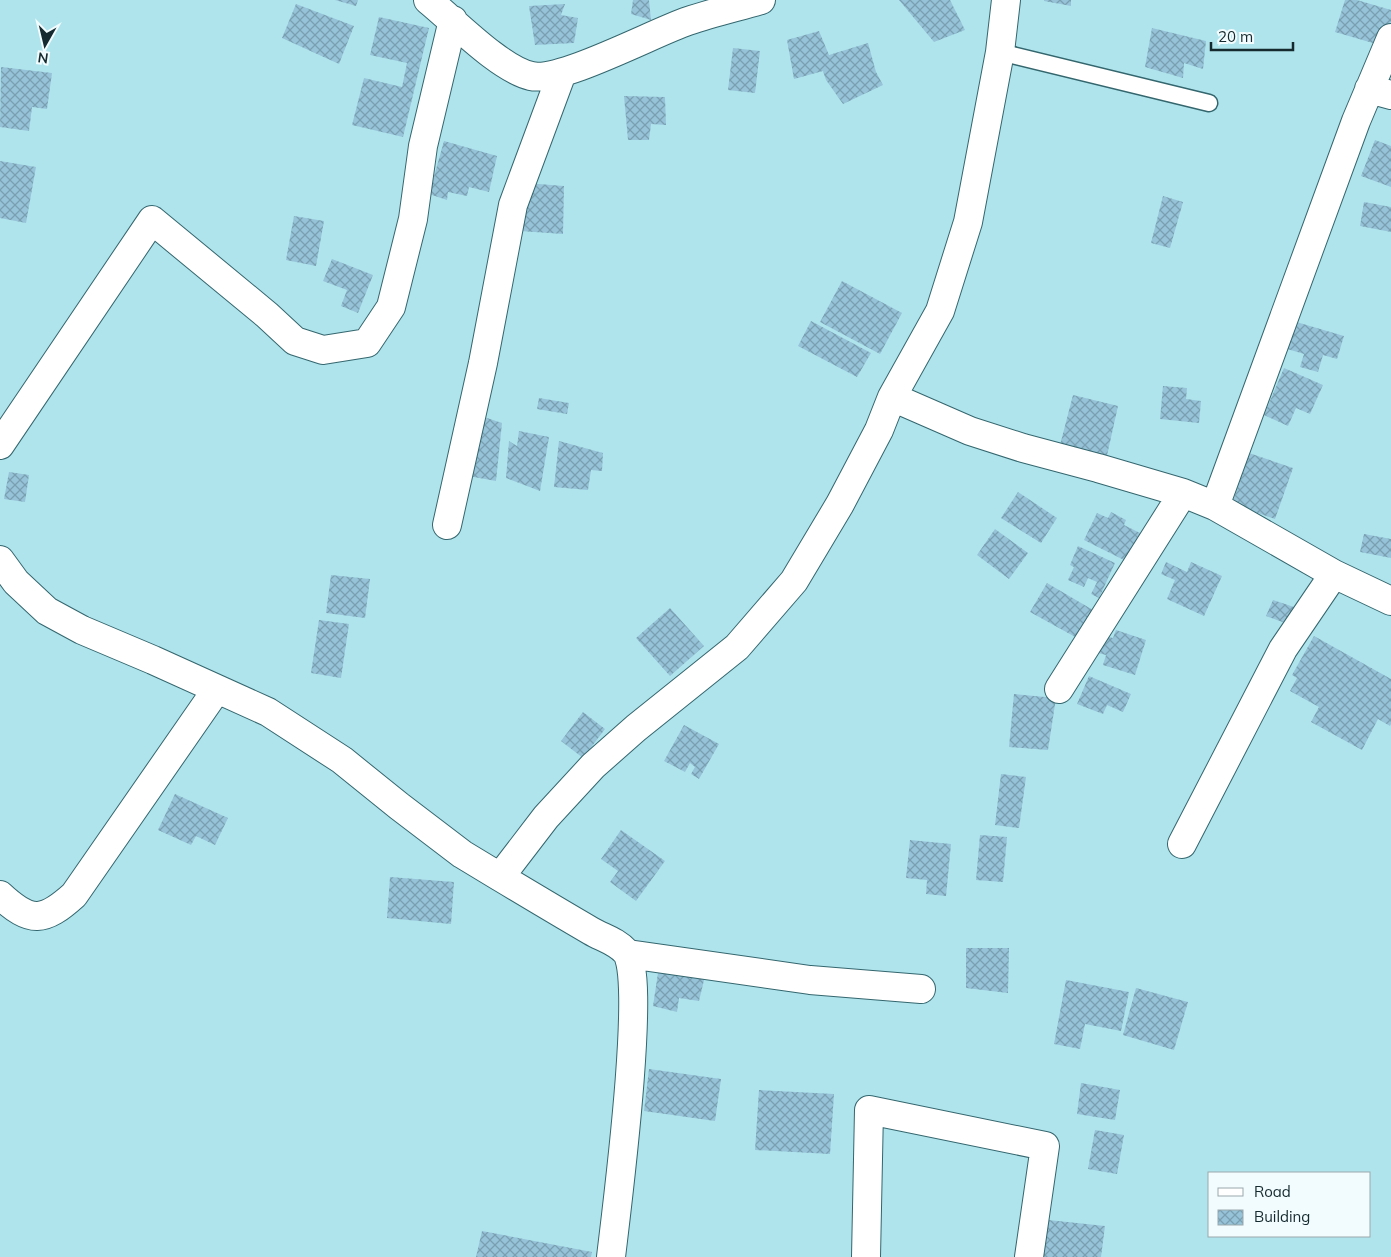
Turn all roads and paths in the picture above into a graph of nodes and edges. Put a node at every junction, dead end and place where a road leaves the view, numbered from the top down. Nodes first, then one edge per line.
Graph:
1 (428, 0) edge
2 (761, 0) edge
3 (1006, 0) edge
4 (685, 10) edge
5 (453, 20) junction
6 (1391, 38) edge
7 (1000, 52) junction
8 (562, 73) junction
9 (1380, 92) edge
10 (1209, 103) dead end
11 (892, 397) junction
12 (0, 446) edge
13 (1183, 494) junction
14 (1215, 506) junction
15 (447, 525) dead end
16 (0, 560) edge
17 (1334, 574) junction
18 (1391, 601) edge
19 (217, 689) junction
20 (1058, 689) dead end
21 (1182, 844) dead end
22 (500, 877) junction
23 (0, 895) edge
24 (628, 954) junction
25 (921, 989) dead end
26 (611, 1257) edge
27 (866, 1257) edge
28 (1029, 1257) edge

1 - 5 street
2 - 4 street
3 - 7 street
4 - 8 street
5 - 8 street
5 - 12 street
6 - 9 street
7 - 10 lane
7 - 11 street
8 - 15 street
9 - 14 street
11 - 13 street
11 - 22 street
13 - 14 street
13 - 20 street
14 - 17 street
16 - 19 street
17 - 18 street
17 - 21 street
19 - 22 street
19 - 23 street
22 - 24 street
24 - 25 street
24 - 26 street
27 - 28 street

